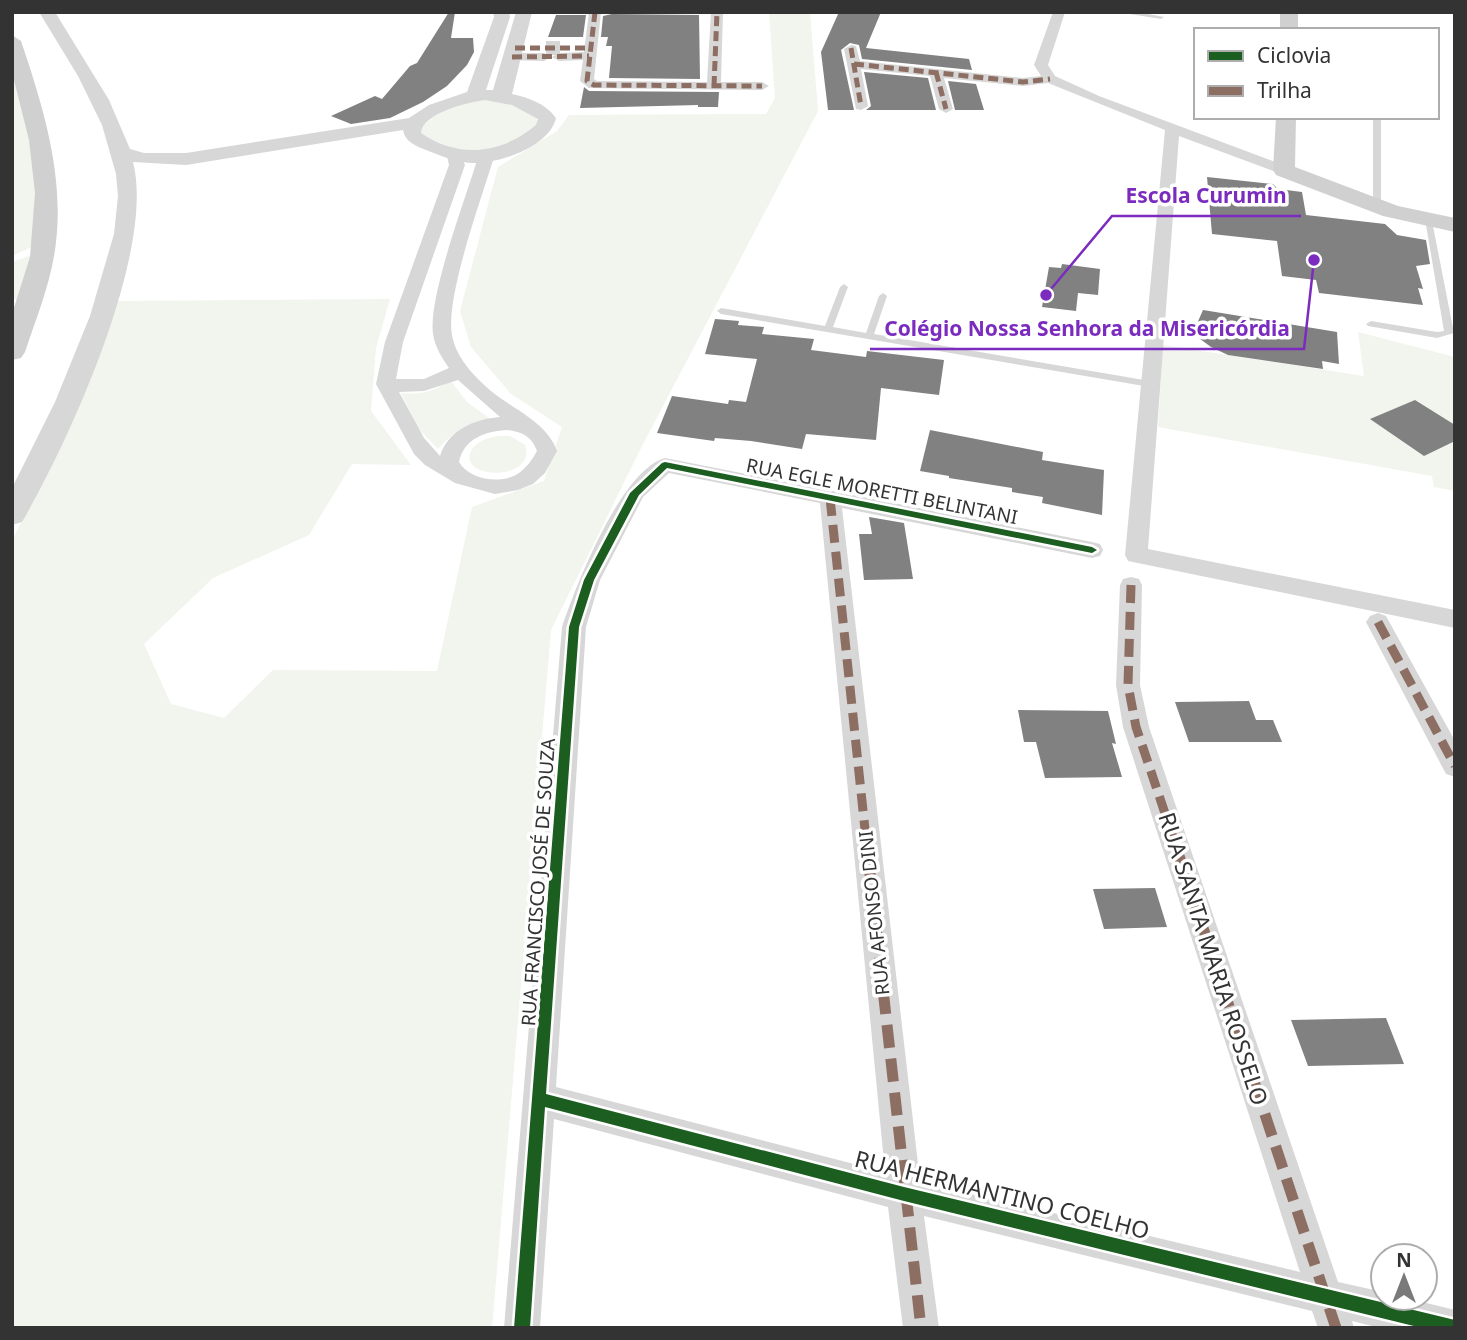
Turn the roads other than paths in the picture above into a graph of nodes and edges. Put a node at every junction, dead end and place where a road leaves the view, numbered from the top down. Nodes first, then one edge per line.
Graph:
1 (47, 12) edge
2 (501, 12) edge
3 (524, 12) edge
4 (595, 12) edge
5 (717, 12) edge
6 (1059, 12) edge
7 (1120, 12) edge
8 (1161, 17) dead end
9 (12, 41) edge
10 (851, 48) dead end
11 (513, 52) junction
12 (545, 52) tunnel mouth
13 (560, 52) tunnel mouth
14 (589, 52) junction
15 (854, 64) junction
16 (936, 72) junction
17 (1050, 79) junction
18 (714, 86) junction
19 (762, 86) dead end
20 (473, 96) junction
21 (503, 97) junction
22 (861, 106) dead end
23 (946, 109) dead end
24 (1286, 119) edge
25 (1377, 119) edge
26 (413, 129) junction
27 (1172, 129) junction
28 (121, 153) junction
29 (455, 156) junction
30 (486, 157) junction
31 (1284, 170) junction
32 (143, 185) junction
33 (1377, 205) junction
34 (1428, 221) junction
35 (1455, 225) edge
36 (44, 243) junction
37 (13, 259) edge
38 (844, 287) dead end
39 (883, 296) dead end
40 (19, 307) edge
41 (721, 311) dead end
42 (1371, 324) dead end
43 (828, 329) junction
44 (869, 336) junction
45 (12, 352) edge
46 (459, 370) junction
47 (386, 384) junction
48 (1150, 384) junction
49 (525, 426) junction
50 (665, 465) joint
51 (456, 475) junction
52 (830, 498) junction
53 (12, 515) edge
54 (1092, 550) dead end
55 (1131, 585) dead end
56 (1455, 619) edge
57 (1378, 622) dead end
58 (1455, 766) edge
59 (540, 1100) junction
60 (904, 1194) junction
61 (1331, 1312) edge
62 (522, 1328) edge
63 (921, 1328) edge
64 (1455, 1328) edge

1 - 28 street
2 - 20 street
3 - 11 street
4 - 14 street
5 - 18 street
6 - 17 street
7 - 8 lane
9 - 36 main road
10 - 15 street
11 - 12 street
11 - 21 street
13 - 14 street
14 - 18 street
15 - 16 street
15 - 22 street
16 - 17 street
16 - 23 street
17 - 27 street
18 - 19 street
20 - 21 street
20 - 26 street
21 - 30 street
24 - 31 main road
25 - 33 lane
26 - 28 street
26 - 29 street
26 - 32 street
27 - 31 street
27 - 48 street
28 - 32 street
29 - 30 street
29 - 47 street
30 - 46 street
31 - 33 main road
32 - 53 street
33 - 34 main road
34 - 35 main road
34 - 42 lane
36 - 37 main road
36 - 40 main road
38 - 43 lane
39 - 44 lane
40 - 45 main road
41 - 43 lane
43 - 44 lane
44 - 48 lane
46 - 47 street
46 - 49 street
47 - 51 street
48 - 56 street
49 - 51 street
49 - 51 street
50 - 52 street, RUA EGLE MORETTI BELINTANI
50 - 59 street, RUA FRANCISCO JOSÉ DE SOUZA
52 - 54 street, RUA EGLE MORETTI BELINTANI
52 - 60 street, RUA AFONSO DINI
55 - 61 street, RUA SANTA MARIA ROSSELO
57 - 58 street
59 - 60 street, RUA HERMANTINO COELHO
59 - 62 street, RUA FRANCISCO JOSÉ DE SOUZA
60 - 61 street, RUA HERMANTINO COELHO
60 - 63 street, RUA AFONSO DINI
61 - 64 street, RUA HERMANTINO COELHO

